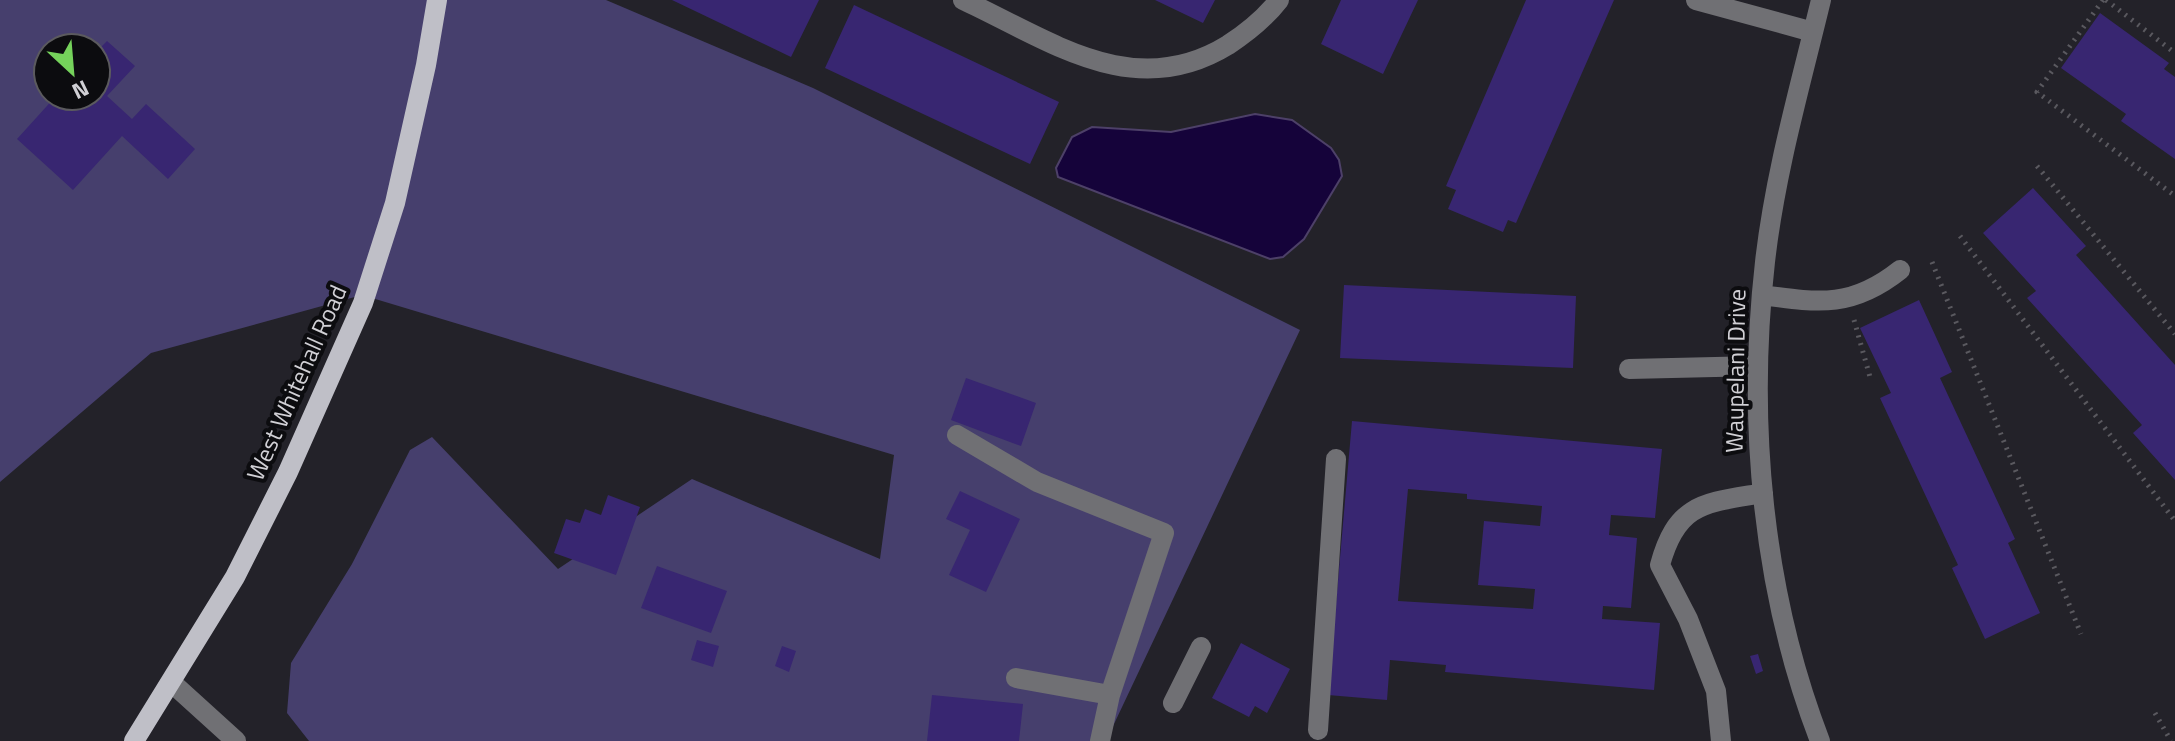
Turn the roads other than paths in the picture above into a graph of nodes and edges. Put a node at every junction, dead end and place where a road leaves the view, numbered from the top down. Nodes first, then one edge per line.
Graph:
1 (437, 0) edge
2 (963, 0) edge
3 (1279, 0) edge
4 (1696, 0) edge
5 (1821, 0) edge
6 (1813, 32) junction
7 (1900, 270) dead end
8 (1762, 295) junction
9 (1758, 366) junction
10 (1629, 369) dead end
11 (957, 435) dead end
12 (1336, 459) dead end
13 (1763, 493) junction
14 (1201, 647) dead end
15 (1016, 678) dead end
16 (171, 682) junction
17 (1110, 695) junction
18 (1173, 703) dead end
19 (1318, 730) dead end
20 (134, 741) edge
21 (236, 741) edge
22 (1100, 741) edge
23 (1721, 741) edge
24 (1820, 741) edge

1 - 16 main road, West Whitehall Road
2 - 3 street
4 - 6 street
5 - 6 street, Waupelani Drive
6 - 8 street, Waupelani Drive
7 - 8 street
8 - 9 street, Waupelani Drive
9 - 10 street
9 - 13 street, Waupelani Drive
11 - 17 street
12 - 19 street
13 - 23 street
13 - 24 street, Waupelani Drive
14 - 18 street
15 - 17 street
16 - 20 main road, West Whitehall Road
16 - 21 street
17 - 22 street

